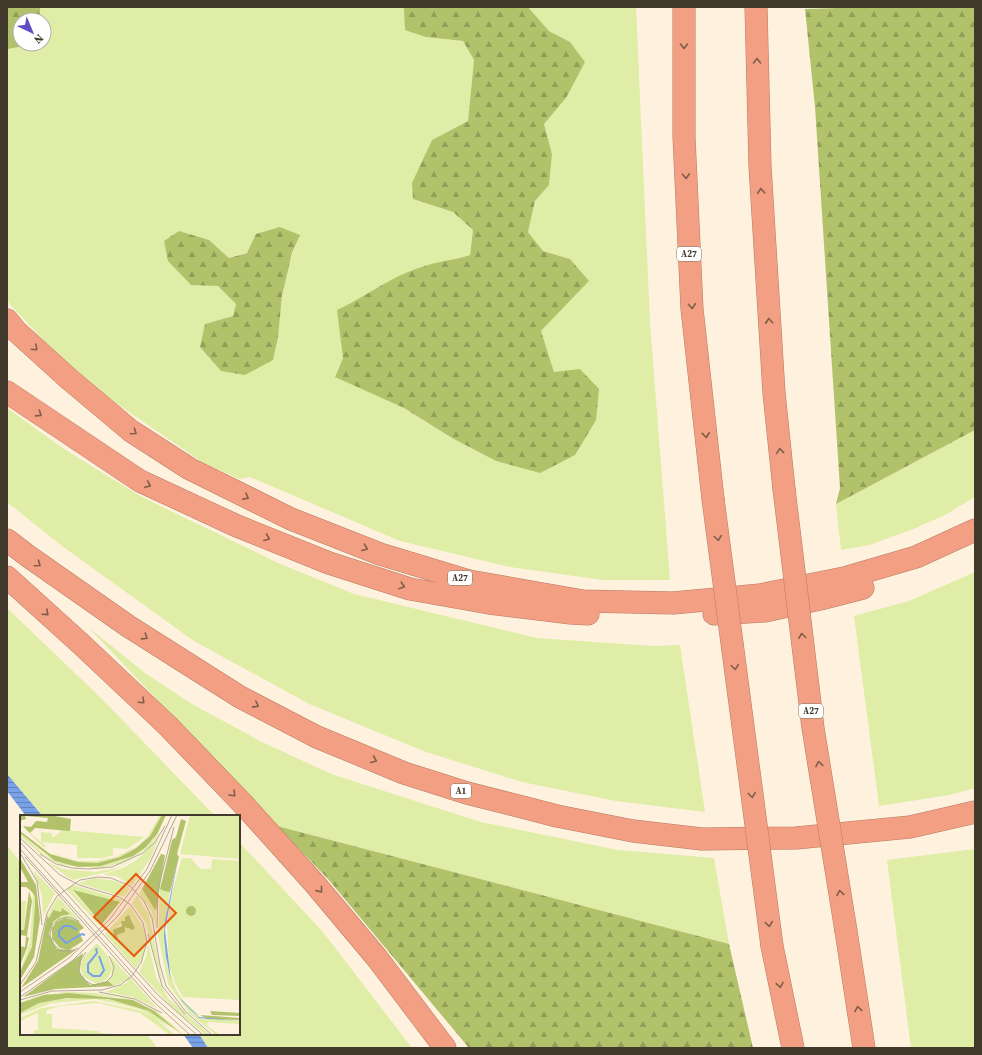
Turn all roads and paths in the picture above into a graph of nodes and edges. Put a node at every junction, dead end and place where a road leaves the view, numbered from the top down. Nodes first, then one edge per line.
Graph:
1 (684, 7) edge
2 (756, 7) edge
3 (7, 320) edge
4 (7, 392) edge
5 (975, 530) edge
6 (7, 540) edge
7 (975, 546) edge
8 (7, 577) edge
9 (975, 812) edge
10 (444, 1048) edge
11 (793, 1048) edge
12 (864, 1048) edge

1 -> 11 highway, A27, bridge
12 -> 2 highway, A27, bridge
3 -> 5 highway, A27
4 -> 7 highway
6 -> 9 highway, A1
8 -> 10 highway

